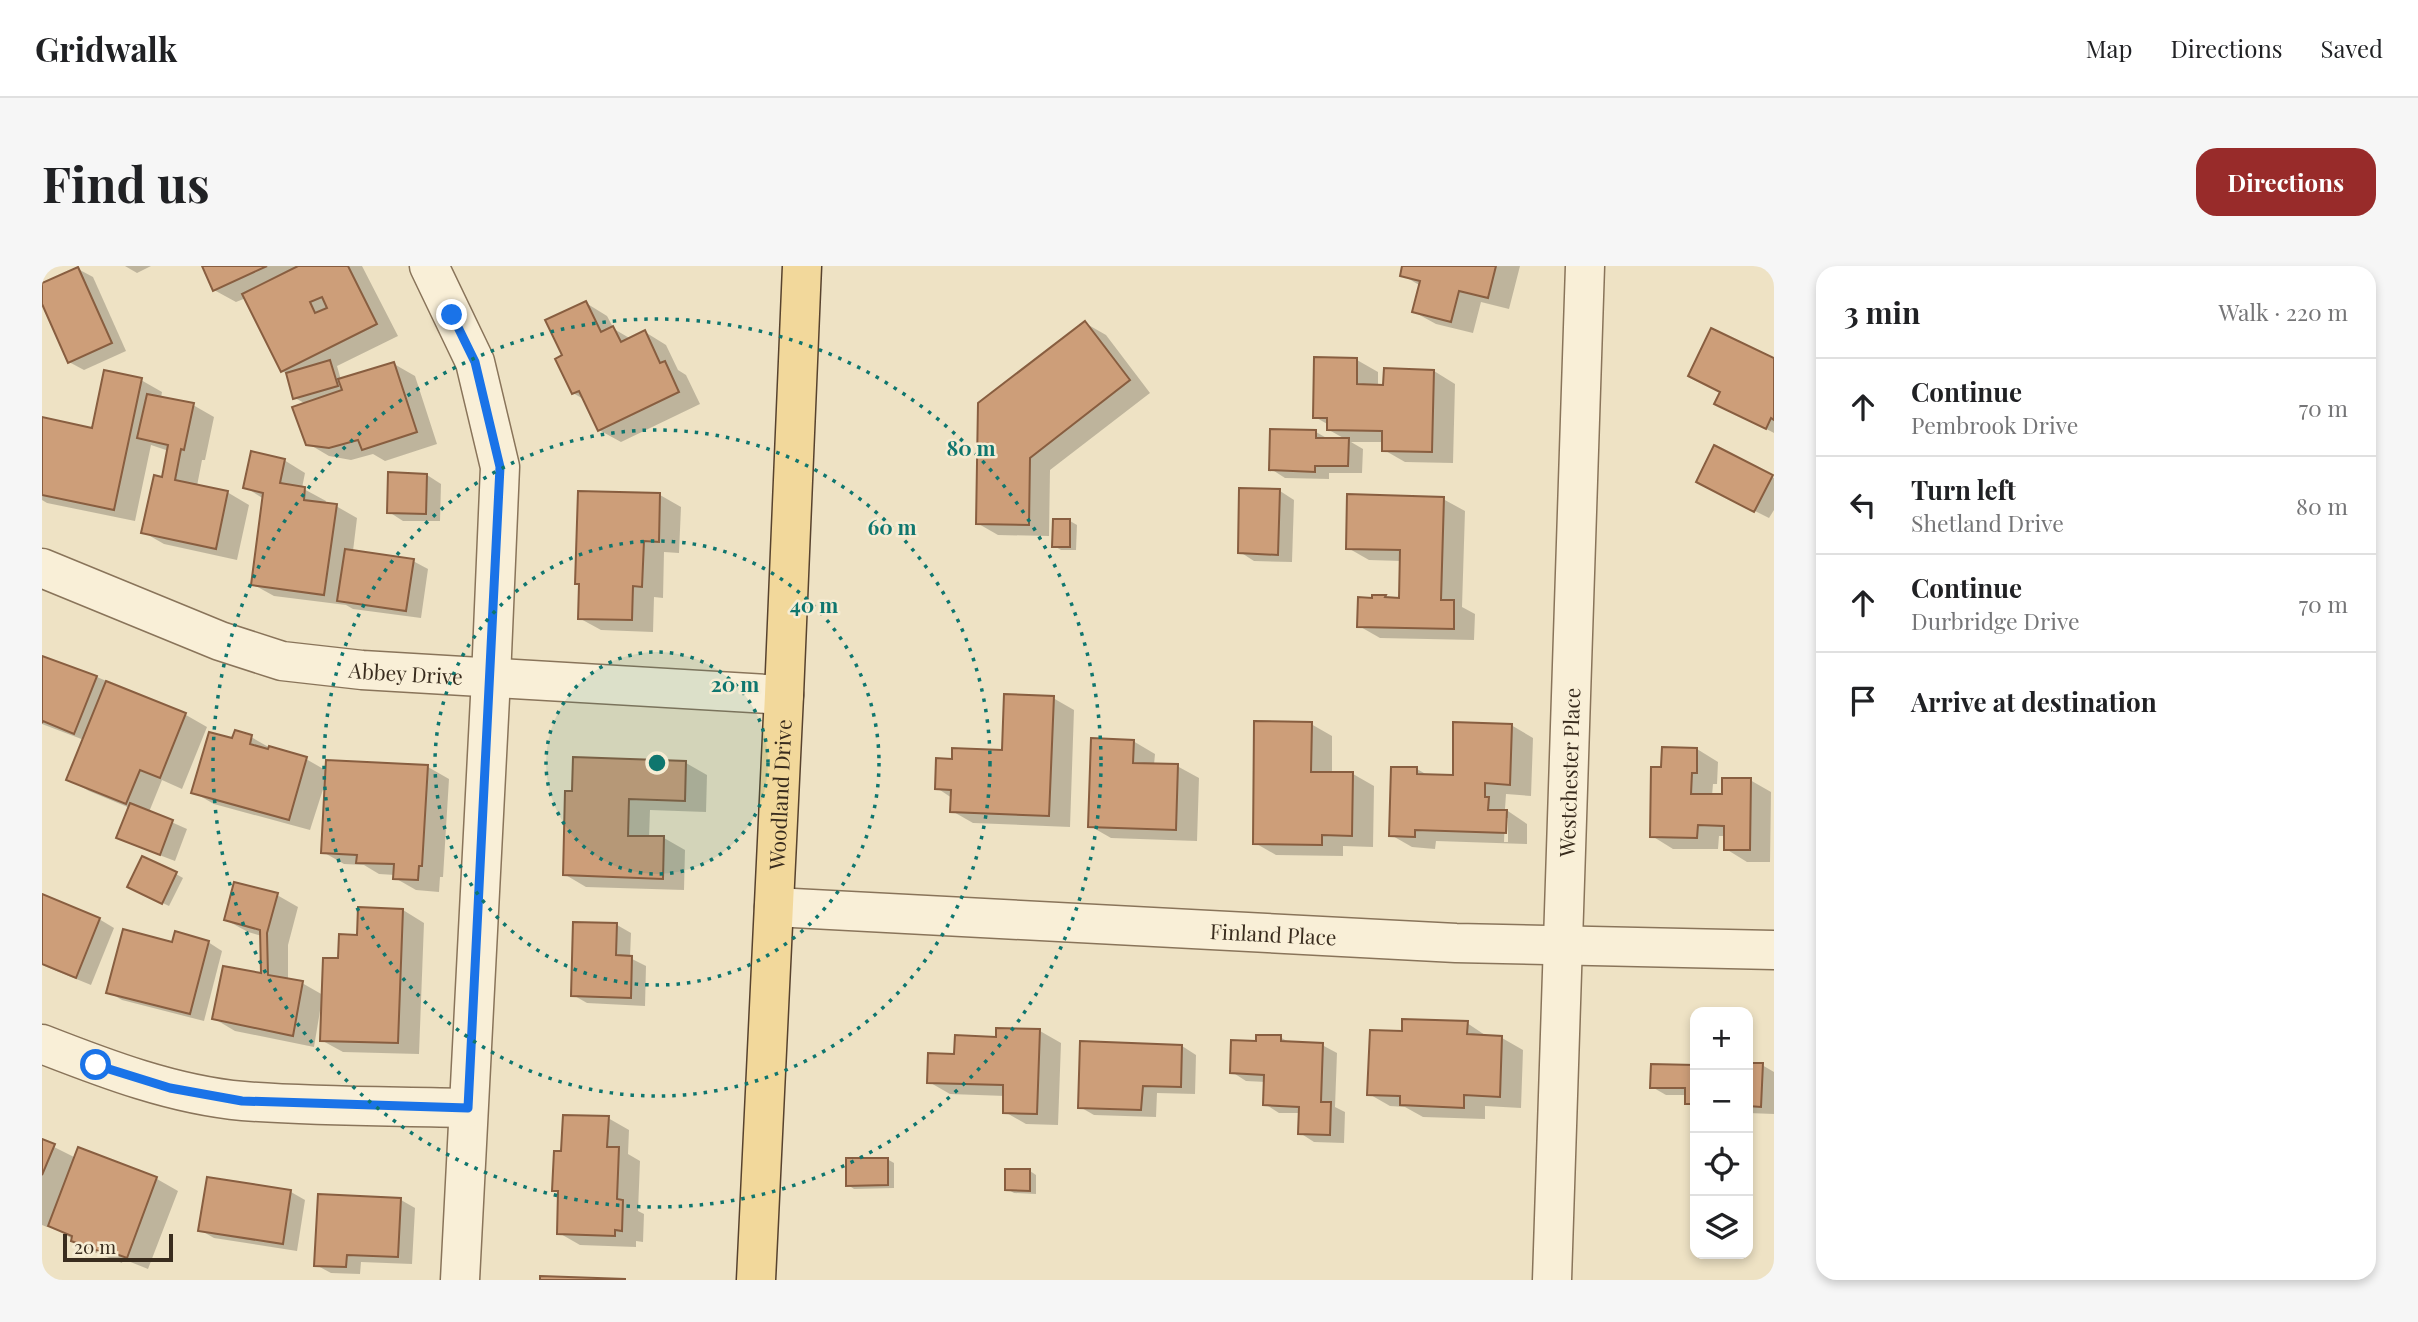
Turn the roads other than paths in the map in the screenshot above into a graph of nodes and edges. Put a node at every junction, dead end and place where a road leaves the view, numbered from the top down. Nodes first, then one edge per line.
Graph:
1 (429, 266) edge
2 (802, 266) edge
3 (1585, 266) edge
4 (42, 568) edge
5 (491, 678) junction
6 (784, 695) junction
7 (774, 907) junction
8 (1563, 944) junction
9 (1774, 950) edge
10 (42, 1044) edge
11 (468, 1108) junction
12 (460, 1280) edge
13 (756, 1280) edge
14 (1552, 1280) edge

1 - 5 street
2 - 6 main road, Woodland Drive
3 - 8 street, Westchester Place
4 - 5 street, Abbey Drive
5 - 6 street, Abbey Drive
5 - 11 street
6 - 7 main road, Woodland Drive
7 - 8 street, Finland Place
7 - 13 main road, Woodland Drive
8 - 9 street, Finland Place
8 - 14 street, Westchester Place
10 - 11 street
11 - 12 street

